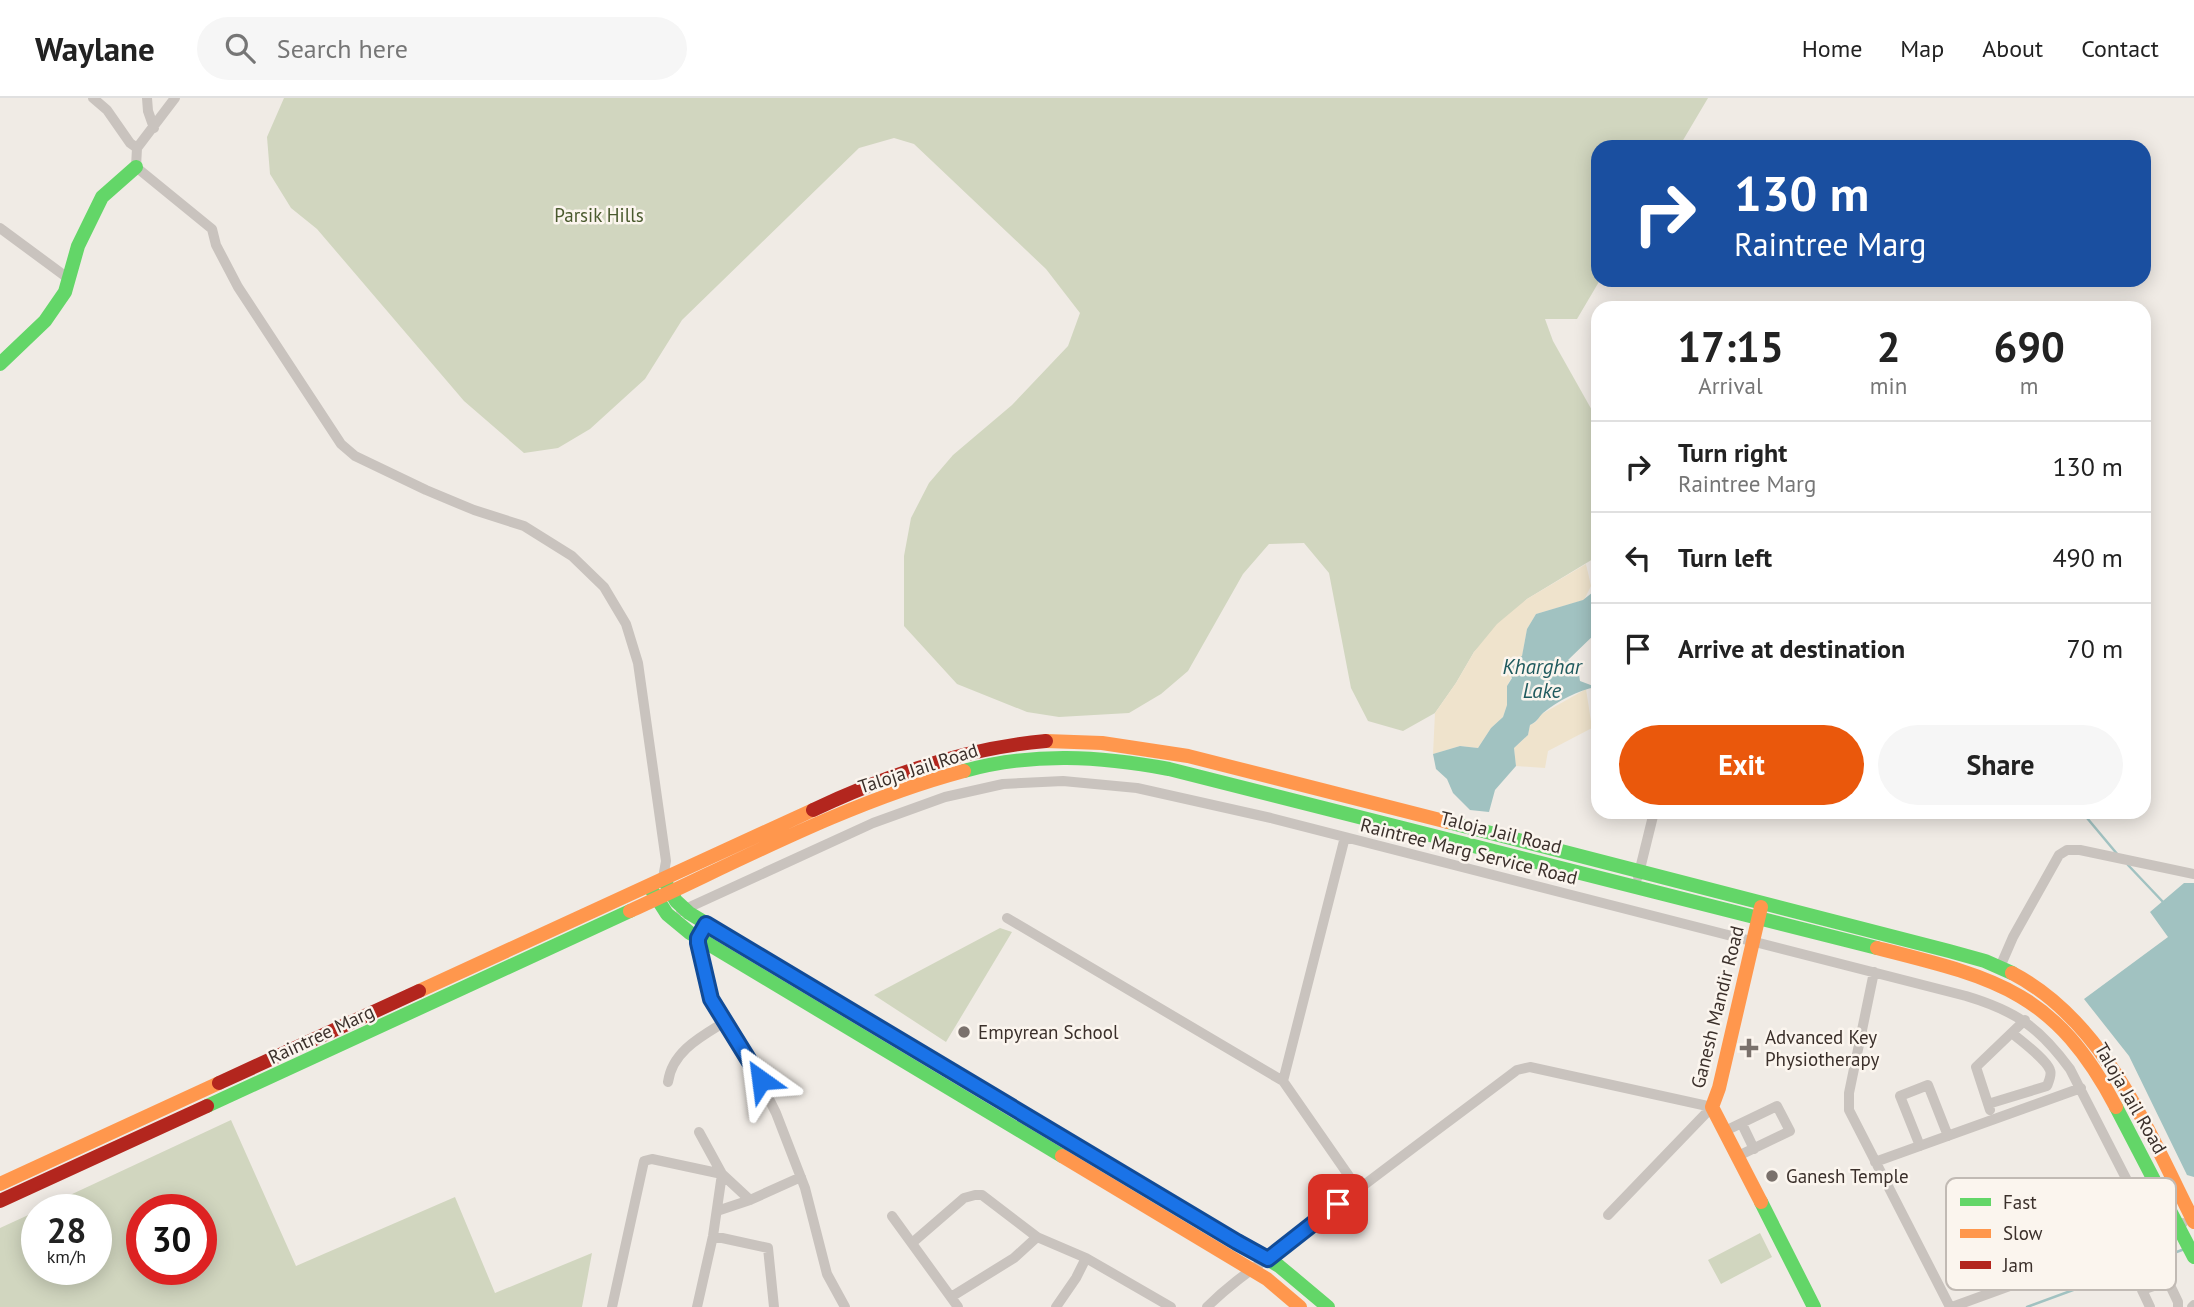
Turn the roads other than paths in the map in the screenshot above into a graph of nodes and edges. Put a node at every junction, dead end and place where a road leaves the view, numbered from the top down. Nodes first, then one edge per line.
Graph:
1 (93, 98) edge
2 (147, 98) edge
3 (175, 98) edge
4 (154, 128) junction
5 (137, 148) junction
6 (136, 167) junction
7 (0, 228) edge
8 (69, 279) junction
9 (0, 364) edge
10 (1652, 819) edge
11 (1345, 837) junction
12 (1640, 871) junction
13 (2194, 874) edge
14 (663, 878) junction
15 (649, 884) junction
16 (1636, 886) junction
17 (671, 892) junction
18 (656, 899) junction
19 (1762, 902) junction
20 (685, 909) junction
21 (669, 917) junction
22 (1007, 918) dead end
23 (1759, 918) junction
24 (706, 924) junction
25 (698, 938) junction
26 (1754, 942) junction
27 (2000, 967) junction
28 (1874, 972) junction
29 (2025, 1020) junction
30 (723, 1023) junction
31 (2012, 1033) junction
32 (1283, 1081) junction
33 (668, 1082) dead end
34 (2081, 1087) junction
35 (1988, 1104) junction
36 (1712, 1107) junction
37 (1993, 1119) junction
38 (1742, 1124) junction
39 (1725, 1131) junction
40 (699, 1132) dead end
41 (1947, 1133) junction
42 (1919, 1143) junction
43 (1754, 1149) junction
44 (1738, 1156) junction
45 (1875, 1162) junction
46 (722, 1174) junction
47 (801, 1177) junction
48 (2126, 1178) edge
49 (2154, 1178) edge
50 (2171, 1178) edge
51 (0, 1184) edge
52 (2176, 1188) edge
53 (1358, 1189) junction
54 (750, 1200) junction
55 (0, 1201) edge
56 (717, 1211) junction
57 (1608, 1215) dead end
58 (892, 1216) dead end
59 (2176, 1220) edge
60 (2193, 1221) edge
61 (2178, 1224) junction
62 (713, 1236) junction
63 (1037, 1237) junction
64 (912, 1243) junction
65 (2194, 1257) edge
66 (1086, 1258) junction
67 (1268, 1259) junction
68 (1248, 1270) junction
69 (1998, 1290) edge
70 (2142, 1290) edge
71 (2171, 1290) edge
72 (955, 1302) edge
73 (612, 1307) edge
74 (697, 1307) edge
75 (774, 1307) edge
76 (845, 1307) edge
77 (1056, 1307) edge
78 (1171, 1307) edge
79 (1207, 1307) edge
80 (1300, 1307) edge
81 (1328, 1307) edge
82 (1814, 1307) edge
83 (1951, 1307) edge
84 (2150, 1307) edge
85 (2178, 1307) edge

1 - 5 street
2 - 4 street
3 - 4 street
4 - 5 street
5 - 6 street
6 - 8 main road
6 - 14 street
7 - 8 street
8 - 9 main road
10 - 12 street
11 - 20 street, Raintree Marg Service Road
11 - 26 street, Raintree Marg Service Road
11 - 32 street
12 - 14 main road, Taloja Jail Road
12 - 16 street
12 - 19 main road, Taloja Jail Road
13 - 27 street
14 - 15 main road, Raintree Marg
14 - 17 main road
15 - 18 main road
15 - 51 main road, Raintree Marg
16 - 17 main road, Taloja Jail Road
16 - 23 main road, Taloja Jail Road
17 - 18 main road, Raintree Marg
17 - 20 main road
18 - 21 main road
18 - 55 main road, Raintree Marg
19 - 23 main road, Ganesh Mandir Road
19 - 27 main road, Taloja Jail Road
20 - 21 street, Raintree Marg Service Road
20 - 24 main road
21 - 25 main road
22 - 32 street
23 - 26 main road, Ganesh Mandir Road
23 - 49 main road, Taloja Jail Road
24 - 25 street
24 - 67 main road
25 - 30 street
25 - 68 main road
26 - 28 street, Raintree Marg Service Road
26 - 36 main road, Ganesh Mandir Road
27 - 50 main road, Taloja Jail Road
28 - 29 street, Raintree Marg Service Road
28 - 45 street
29 - 31 street
29 - 34 street, Raintree Marg Service Road
30 - 33 street
30 - 47 street
31 - 35 street
31 - 35 street
32 - 53 street
34 - 37 street
34 - 48 street, Raintree Marg Service Road
35 - 37 street
36 - 39 main road, Ganesh Mandir Road
36 - 53 street
36 - 57 street
37 - 41 street
38 - 39 street
38 - 43 street
38 - 43 street
39 - 44 main road, Ganesh Mandir Road
40 - 46 street
41 - 42 street
41 - 42 street
42 - 45 street
43 - 44 street
44 - 82 main road, Ganesh Mandir Road
45 - 83 street
46 - 54 street
46 - 56 street
46 - 73 street
47 - 54 street
47 - 76 street
52 - 60 main road, Taloja Jail Road
53 - 67 street
54 - 56 street
56 - 62 street
58 - 64 street
59 - 61 main road, Taloja Jail Road
60 - 61 street
61 - 65 main road, Taloja Jail Road
62 - 74 street
62 - 75 street
63 - 64 street
63 - 66 street
63 - 72 street
64 - 72 street
66 - 77 street
66 - 78 street
67 - 68 street
67 - 81 main road
68 - 79 street
68 - 80 main road
69 - 83 street
70 - 84 street
71 - 85 street

